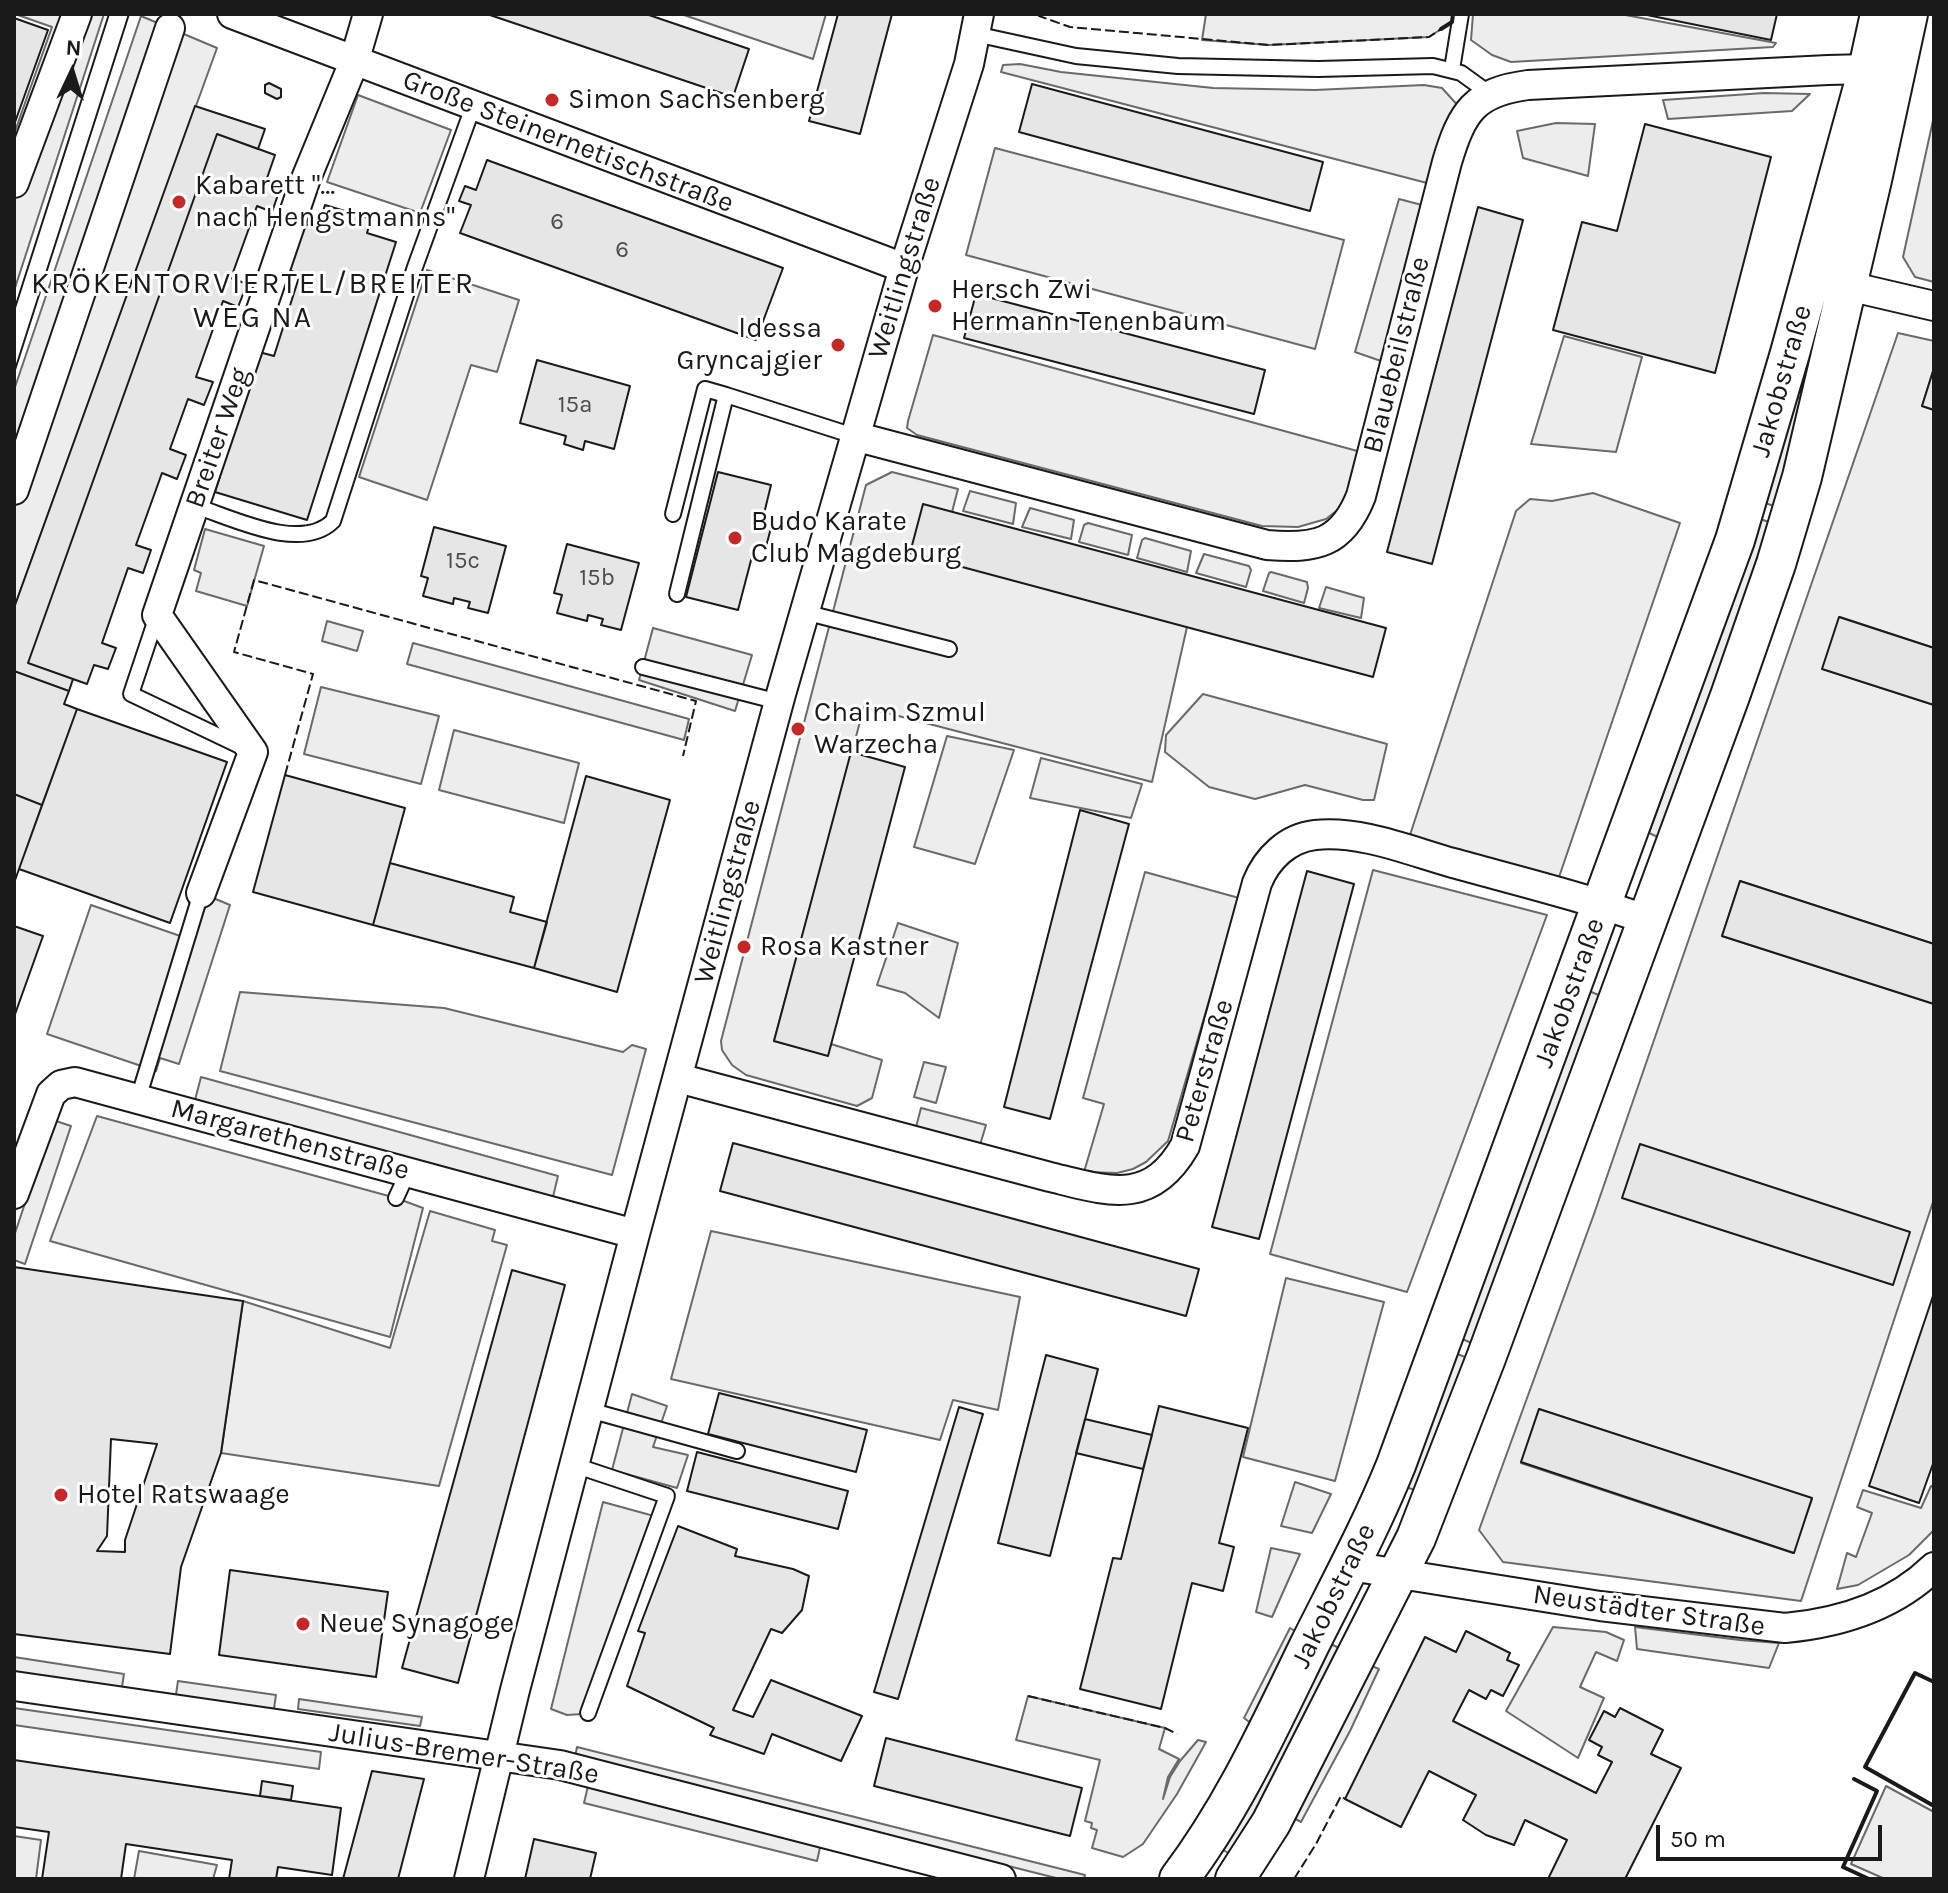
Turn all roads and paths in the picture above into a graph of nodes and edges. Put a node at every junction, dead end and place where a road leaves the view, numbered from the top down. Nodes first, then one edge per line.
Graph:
1 (77, 14) edge
2 (232, 14) edge
3 (368, 14) edge
4 (1461, 14) edge
5 (1880, 14) edge
6 (1908, 14) edge
7 (977, 24) edge
8 (170, 28) dead end
9 (354, 62) junction
10 (1452, 69) junction
11 (1882, 72) junction
12 (1490, 94) junction
13 (473, 107) junction
14 (14, 183) edge
15 (904, 268) junction
16 (1810, 278) junction
17 (1847, 286) junction
18 (1934, 306) edge
19 (726, 395) junction
20 (854, 436) junction
21 (15, 485) edge
22 (195, 506) junction
23 (673, 514) dead end
24 (677, 594) dead end
25 (804, 612) junction
26 (157, 615) junction
27 (949, 649) dead end
28 (643, 667) dead end
29 (779, 702) junction
30 (253, 752) junction
31 (201, 893) joint
32 (1602, 903) junction
33 (1647, 920) junction
34 (678, 1078) junction
35 (138, 1099) junction
36 (408, 1172) junction
37 (14, 1194) edge
38 (396, 1198) dead end
39 (635, 1234) junction
40 (589, 1410) junction
41 (737, 1451) dead end
42 (574, 1465) junction
43 (1350, 1566) junction
44 (1934, 1567) edge
45 (1399, 1575) junction
46 (14, 1686) edge
47 (588, 1713) dead end
48 (499, 1754) junction
49 (469, 1879) edge
50 (1001, 1879) edge
51 (1179, 1879) edge
52 (1235, 1879) edge

1 - 14 street
2 - 9 street, Große Steinernetischstraße
3 - 9 street, Breiter Weg
4 - 10 lane
5 - 11 street
6 - 11 street
7 - 10 lane, Weitlingstraße
7 - 15 street, Weitlingstraße
8 - 21 street
9 - 13 street, Große Steinernetischstraße
9 - 22 street, Breiter Weg
10 - 12 lane, Weitlingstraße
11 - 12 street
11 - 16 street, Jakobstraße
11 - 17 street, Jakobstraße
12 - 20 street, Blauebeilstraße
13 - 15 street, Große Steinernetischstraße
13 - 22 lane
15 - 20 street, Weitlingstraße
16 - 17 street
16 - 32 street, Jakobstraße
17 - 18 street
17 - 33 street, Jakobstraße
19 - 20 lane
19 - 23 lane
19 - 24 lane
20 - 25 street, Weitlingstraße
22 - 26 street, Breiter Weg
25 - 27 lane
25 - 29 street, Weitlingstraße
26 - 30 street
26 - 30 lane
28 - 29 lane
29 - 34 street, Weitlingstraße
30 - 31 street
31 - 35 lane
32 - 33 street, Peterstraße
32 - 34 street, Peterstraße
32 - 43 street, Jakobstraße
33 - 45 street, Jakobstraße
34 - 39 street, Weitlingstraße
35 - 36 street, Margarethenstraße
35 - 37 street, Margarethenstraße
36 - 38 lane
36 - 39 street, Margarethenstraße
39 - 40 street, Weitlingstraße
40 - 41 lane
40 - 42 street, Weitlingstraße
42 - 47 lane
42 - 48 street, Weitlingstraße
43 - 45 street, Neustädter Straße
43 - 51 street, Jakobstraße
44 - 45 street, Neustädter Straße
45 - 52 street, Jakobstraße
46 - 48 street, Julius-Bremer-Straße
48 - 49 street, Weitlingstraße
48 - 50 street, Julius-Bremer-Straße

